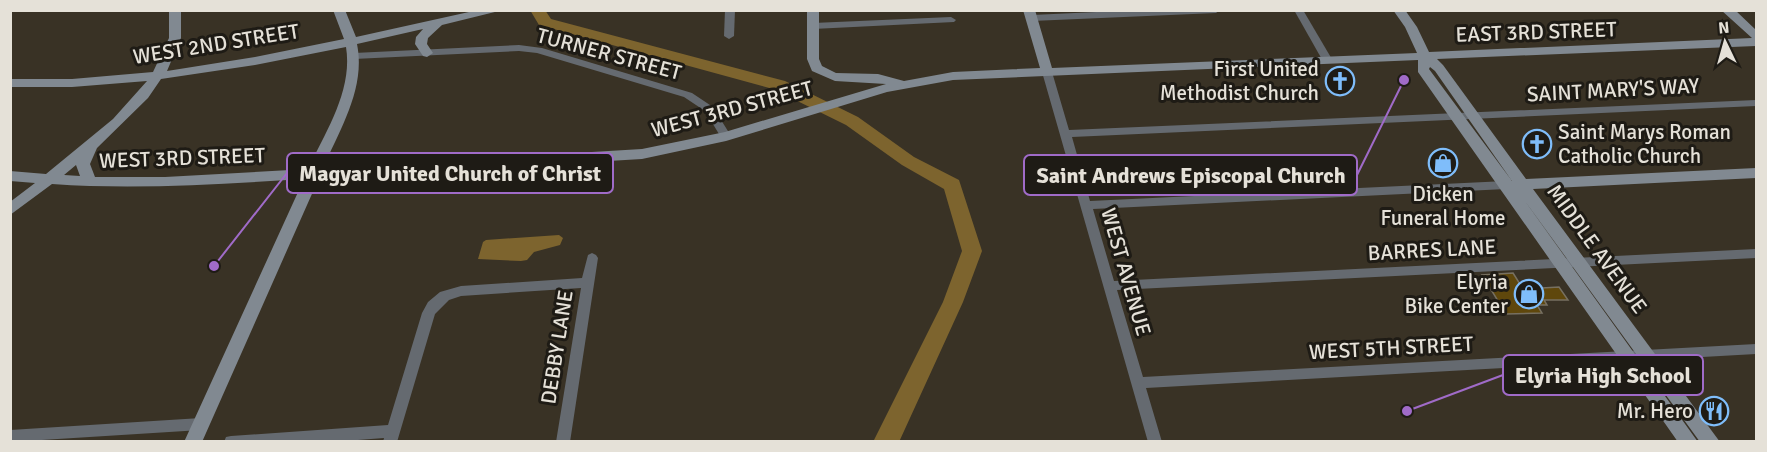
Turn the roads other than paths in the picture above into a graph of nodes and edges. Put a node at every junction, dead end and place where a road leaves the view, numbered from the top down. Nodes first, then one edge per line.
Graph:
1 (175, 10) edge
2 (339, 10) edge
3 (497, 10) edge
4 (730, 10) edge
5 (813, 10) edge
6 (1216, 10) edge
7 (1298, 10) edge
8 (1399, 10) edge
9 (1727, 10) edge
10 (1030, 14) edge
11 (951, 20) dead end
12 (440, 22) junction
13 (813, 26) junction
14 (729, 36) dead end
15 (1756, 36) edge
16 (352, 40) junction
17 (1756, 42) edge
18 (427, 53) junction
19 (354, 56) junction
20 (1425, 56) junction
21 (1328, 60) junction
22 (1047, 72) junction
23 (160, 76) junction
24 (10, 83) edge
25 (901, 84) junction
26 (1756, 103) edge
27 (1464, 116) junction
28 (1065, 134) junction
29 (726, 136) junction
30 (93, 143) junction
31 (1756, 173) edge
32 (315, 174) junction
33 (10, 176) edge
34 (46, 180) junction
35 (89, 182) junction
36 (1522, 184) junction
37 (1506, 185) junction
38 (1086, 205) junction
39 (10, 210) edge
40 (1756, 253) edge
41 (592, 258) dead end
42 (1579, 262) junction
43 (1562, 263) junction
44 (588, 283) junction
45 (1109, 286) junction
46 (1756, 349) edge
47 (1646, 354) junction
48 (1628, 356) junction
49 (1138, 383) junction
50 (201, 423) junction
51 (10, 436) edge
52 (392, 436) edge
53 (193, 441) edge
54 (231, 441) edge
55 (563, 441) edge
56 (1155, 441) edge
57 (1689, 441) edge
58 (1711, 441) edge

1 - 23 main road
2 - 16 main road
3 - 12 main road, WEST 2ND STREET
4 - 14 street
5 - 13 main road
6 - 10 street
7 - 21 street
8 - 20 main road, MIDDLE AVENUE
9 - 15 main road
10 - 22 main road, WEST AVENUE
11 - 13 street
12 - 16 main road, WEST 2ND STREET
12 - 18 main road
13 - 25 main road
16 - 19 main road
16 - 23 main road, WEST 2ND STREET
17 - 20 main road, EAST 3RD STREET
18 - 19 street, TURNER STREET
18 - 29 street, TURNER STREET
19 - 32 main road
20 - 21 main road, WEST 3RD STREET
20 - 27 main road, MIDDLE AVENUE
21 - 22 main road, WEST 3RD STREET
22 - 25 main road, WEST 3RD STREET
22 - 28 street, WEST AVENUE
23 - 24 main road, WEST 2ND STREET
23 - 30 main road
25 - 29 main road, WEST 3RD STREET
26 - 27 street, SAINT MARY'S WAY
27 - 28 street, SAINT MARY'S WAY
27 - 36 main road, MIDDLE AVENUE
27 - 37 main road, MIDDLE AVENUE
28 - 38 street, WEST AVENUE
29 - 32 main road, WEST 3RD STREET
30 - 34 main road
30 - 35 main road
31 - 36 main road
32 - 35 main road, WEST 3RD STREET
32 - 50 main road
33 - 34 main road, WEST 3RD STREET
34 - 35 main road, WEST 3RD STREET
34 - 39 main road
36 - 37 main road
36 - 42 main road, MIDDLE AVENUE
37 - 38 street
37 - 43 main road, MIDDLE AVENUE
38 - 45 street, WEST AVENUE
40 - 42 street, BARRES LANE
41 - 44 street, DEBBY LANE
42 - 43 street, BARRES LANE
42 - 47 main road, MIDDLE AVENUE
43 - 45 street, BARRES LANE
43 - 48 main road, MIDDLE AVENUE
44 - 52 street
44 - 55 street, DEBBY LANE
45 - 49 street, WEST AVENUE
46 - 47 street, WEST 5TH STREET
47 - 48 street, WEST 5TH STREET
47 - 58 main road, MIDDLE AVENUE
48 - 49 street, WEST 5TH STREET
48 - 57 main road, MIDDLE AVENUE
49 - 56 street, WEST AVENUE
50 - 51 street
50 - 53 main road
52 - 54 street

